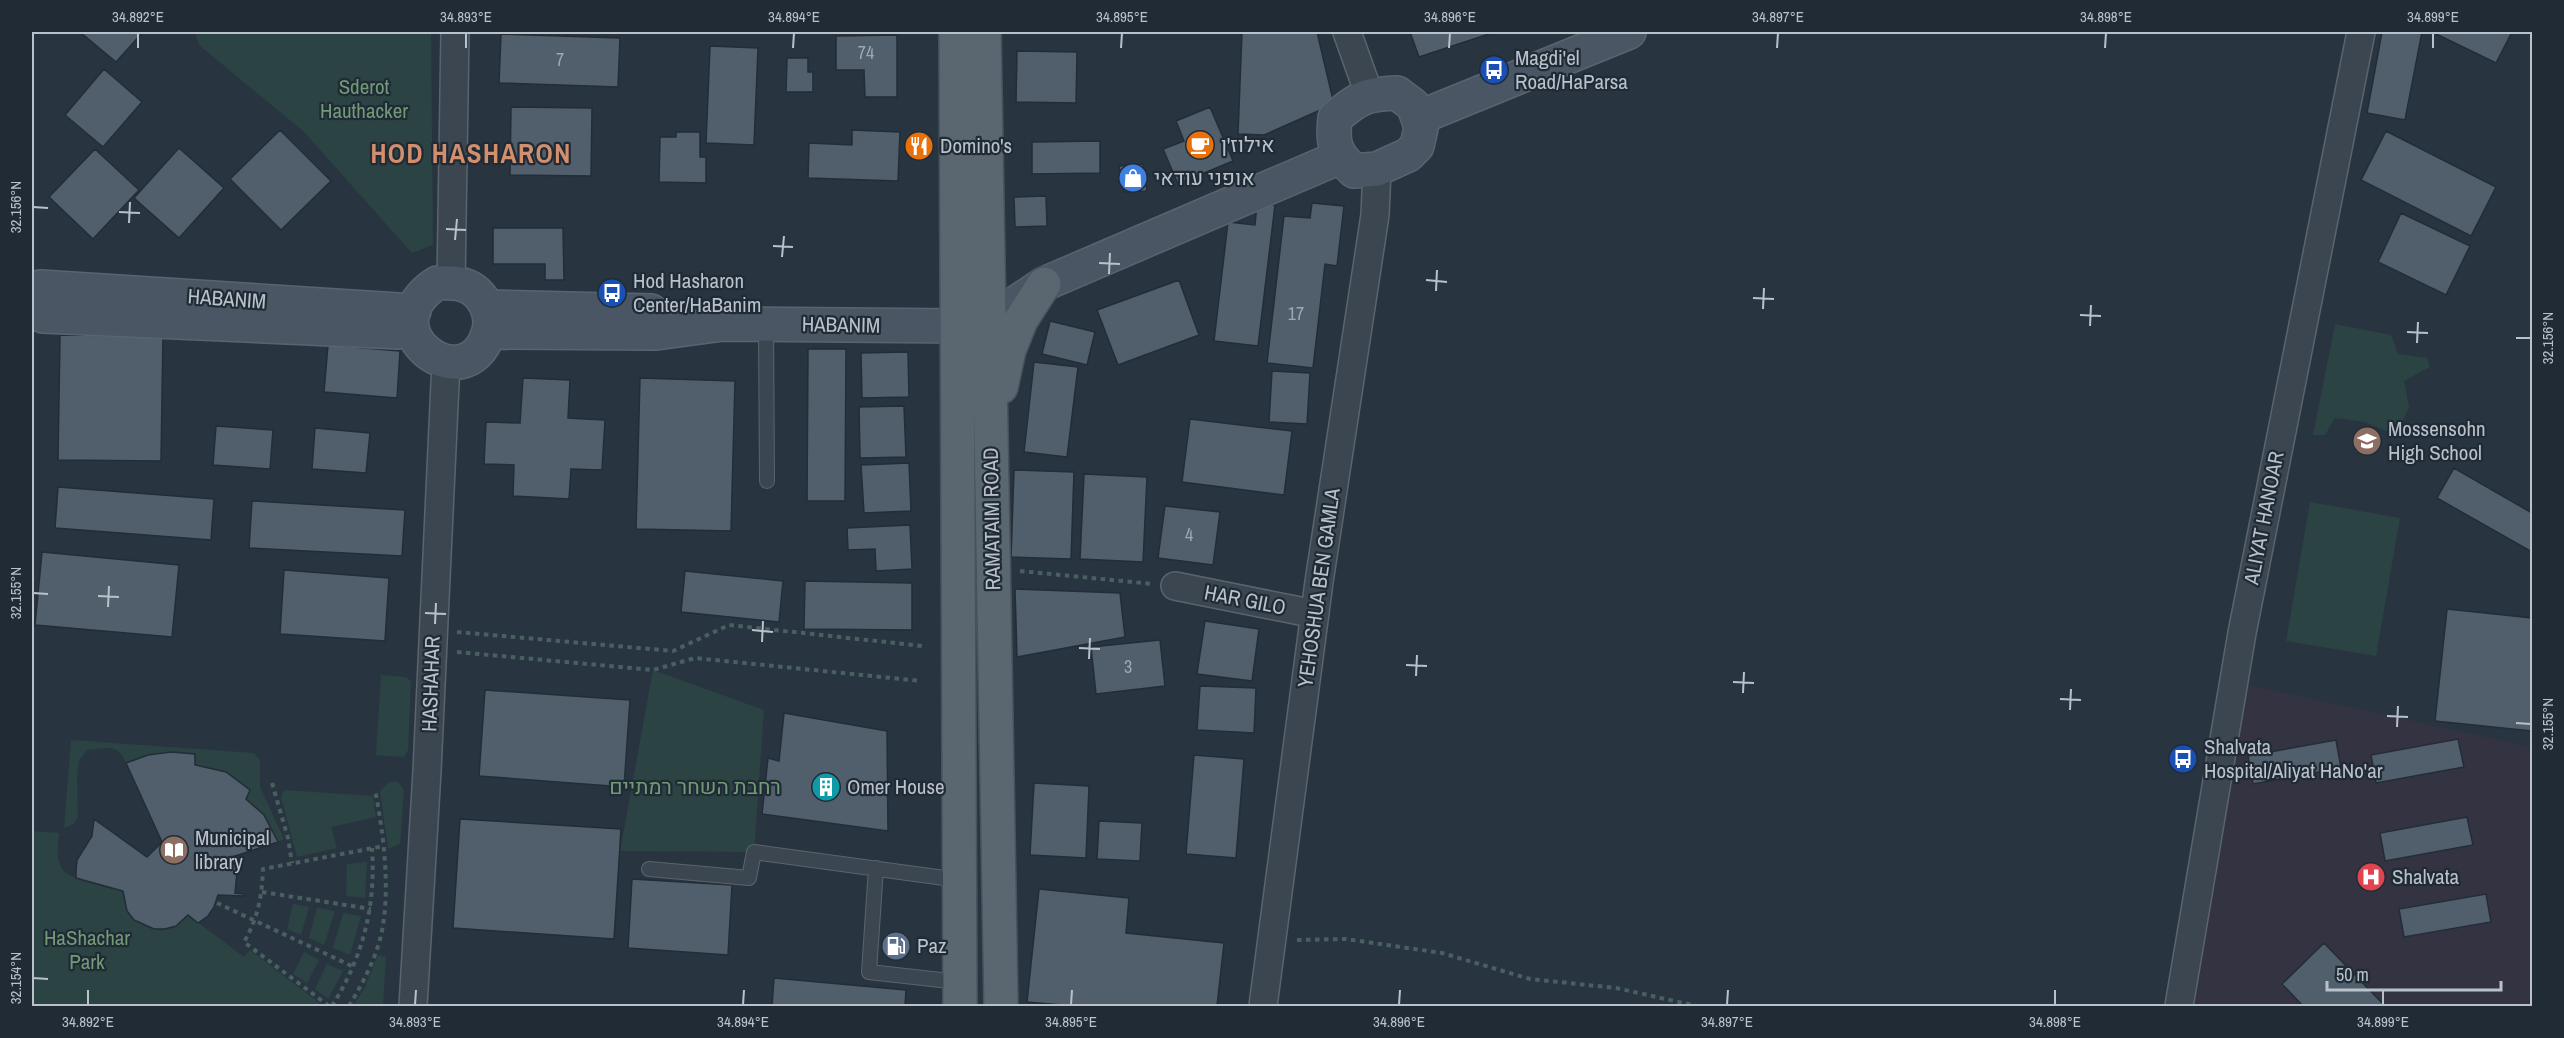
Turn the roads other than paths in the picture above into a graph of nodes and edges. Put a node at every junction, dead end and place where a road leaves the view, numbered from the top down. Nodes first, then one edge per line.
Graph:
1 (455, 32) edge
2 (956, 32) edge
3 (984, 32) edge
4 (1347, 32) edge
5 (1629, 32) edge
6 (2361, 32) edge
7 (1584, 40) edge
8 (1369, 94) junction
9 (1418, 118) junction
10 (1340, 157) junction
11 (1377, 170) junction
12 (988, 237) junction
13 (451, 283) junction
14 (1044, 284) junction
15 (37, 303) edge
16 (488, 319) junction
17 (413, 322) junction
18 (766, 324) junction
19 (973, 324) junction
20 (446, 362) junction
21 (990, 429) junction
22 (767, 481) dead end
23 (1175, 586) road end
24 (1315, 614) junction
25 (876, 868) junction
26 (649, 869) dead end
27 (959, 879) junction
28 (960, 994) edge
29 (413, 1006) edge
30 (1001, 1006) edge
31 (1263, 1006) edge
32 (2179, 1006) edge

1 - 13 street
2 - 19 main road, RAMATAIM ROAD
3 - 12 main road, RAMATAIM ROAD
4 - 8 street
5 - 7 street
6 - 32 street, ALIYAT HANOAR
7 - 9 street
8 - 9 street
8 - 10 street
9 - 11 street
10 - 11 street
10 - 14 street
11 - 24 street, YEHOSHUA BEN GAMLA
12 - 14 main road
12 - 19 main road, RAMATAIM ROAD
13 - 16 street
13 - 17 street
14 - 19 street
14 - 21 main road
15 - 17 street, HABANIM
16 - 18 street, HABANIM
16 - 20 street
17 - 20 street
18 - 19 street, HABANIM
18 - 22 lane
19 - 21 main road, RAMATAIM ROAD
19 - 27 main road, RAMATAIM ROAD
20 - 29 street, HASHAHAR
21 - 30 main road, RAMATAIM ROAD
23 - 24 street, HAR GILO
24 - 31 street, YEHOSHUA BEN GAMLA
25 - 26 lane
25 - 27 lane
25 - 28 lane
27 - 28 main road, RAMATAIM ROAD

